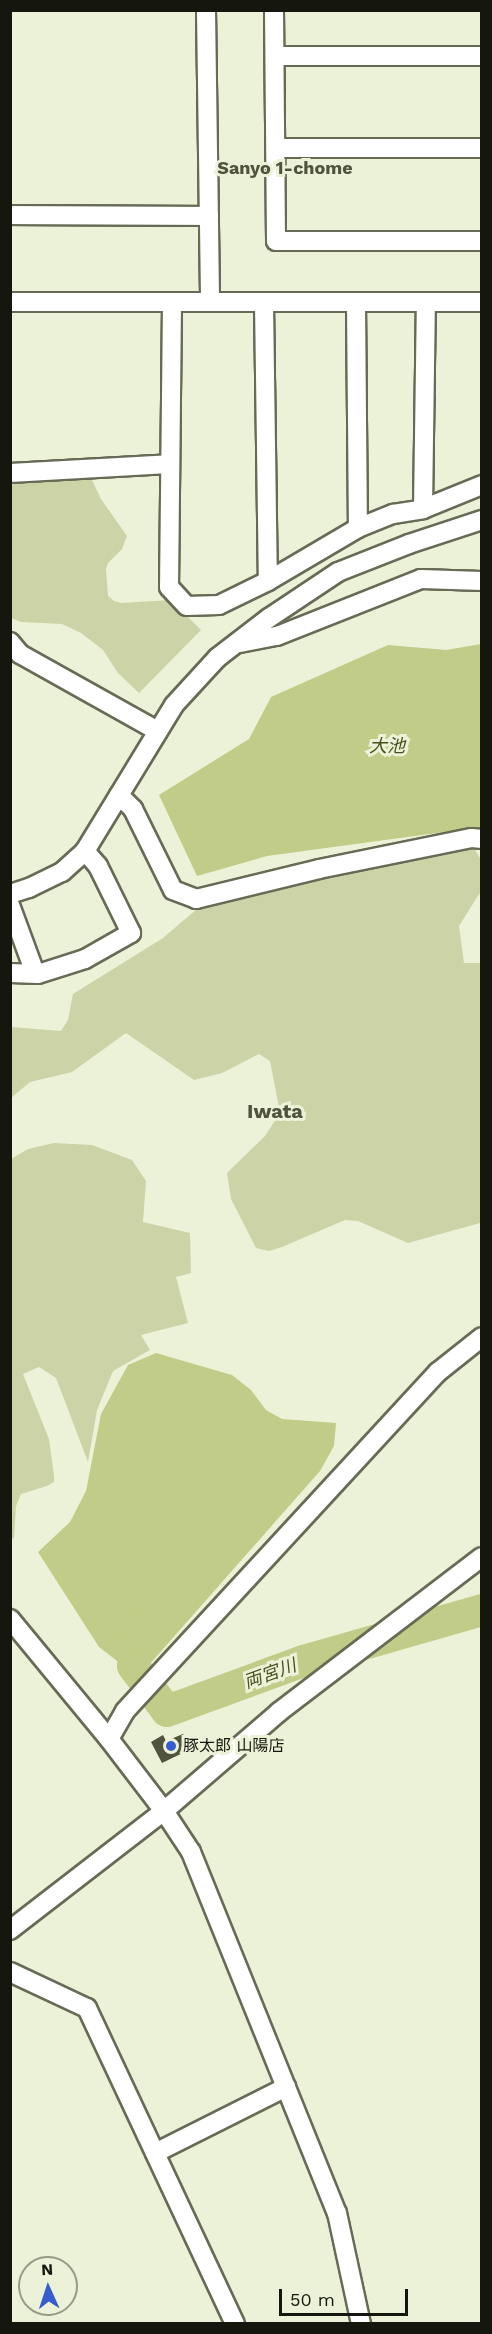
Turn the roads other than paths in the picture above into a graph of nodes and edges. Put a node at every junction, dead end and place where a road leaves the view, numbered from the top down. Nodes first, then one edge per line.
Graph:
1 (206, 10) edge
2 (274, 10) edge
3 (275, 56) junction
4 (482, 56) edge
5 (276, 148) junction
6 (482, 148) edge
7 (10, 215) edge
8 (209, 216) junction
9 (482, 241) edge
10 (10, 302) edge
11 (426, 302) junction
12 (482, 302) edge
13 (172, 303) junction
14 (210, 303) junction
15 (264, 303) junction
16 (356, 303) junction
17 (169, 464) junction
18 (10, 473) edge
19 (482, 486) edge
20 (423, 509) junction
21 (482, 520) edge
22 (358, 528) junction
23 (268, 581) junction
24 (482, 581) edge
25 (10, 642) edge
26 (235, 644) junction
27 (158, 731) junction
28 (119, 795) junction
29 (482, 839) edge
30 (84, 851) junction
31 (10, 894) edge
32 (10, 904) edge
33 (10, 973) edge
34 (35, 974) junction
35 (482, 1336) edge
36 (482, 1557) edge
37 (10, 1619) edge
38 (109, 1738) junction
39 (164, 1811) junction
40 (10, 1930) edge
41 (10, 1971) edge
42 (286, 2087) junction
43 (155, 2153) junction
44 (235, 2324) edge
45 (361, 2324) edge

1 - 8 street
2 - 3 street
3 - 4 street
3 - 5 street
5 - 6 street
5 - 9 street
7 - 8 street
8 - 14 street
10 - 13 street
11 - 12 street
11 - 16 street
11 - 20 street
13 - 14 street
13 - 17 street
14 - 15 street
15 - 16 street
15 - 23 street
16 - 22 street
17 - 18 street
17 - 23 street
19 - 20 street
20 - 22 street
21 - 26 street
22 - 23 street
24 - 26 street
25 - 27 street
26 - 27 street
27 - 28 street
28 - 29 street
28 - 30 street
30 - 31 street
30 - 34 street
32 - 34 street
33 - 34 street
35 - 38 street
36 - 39 street
37 - 38 street
38 - 39 street
39 - 40 street
39 - 42 street
41 - 43 street
42 - 43 street
42 - 45 street
43 - 44 street

